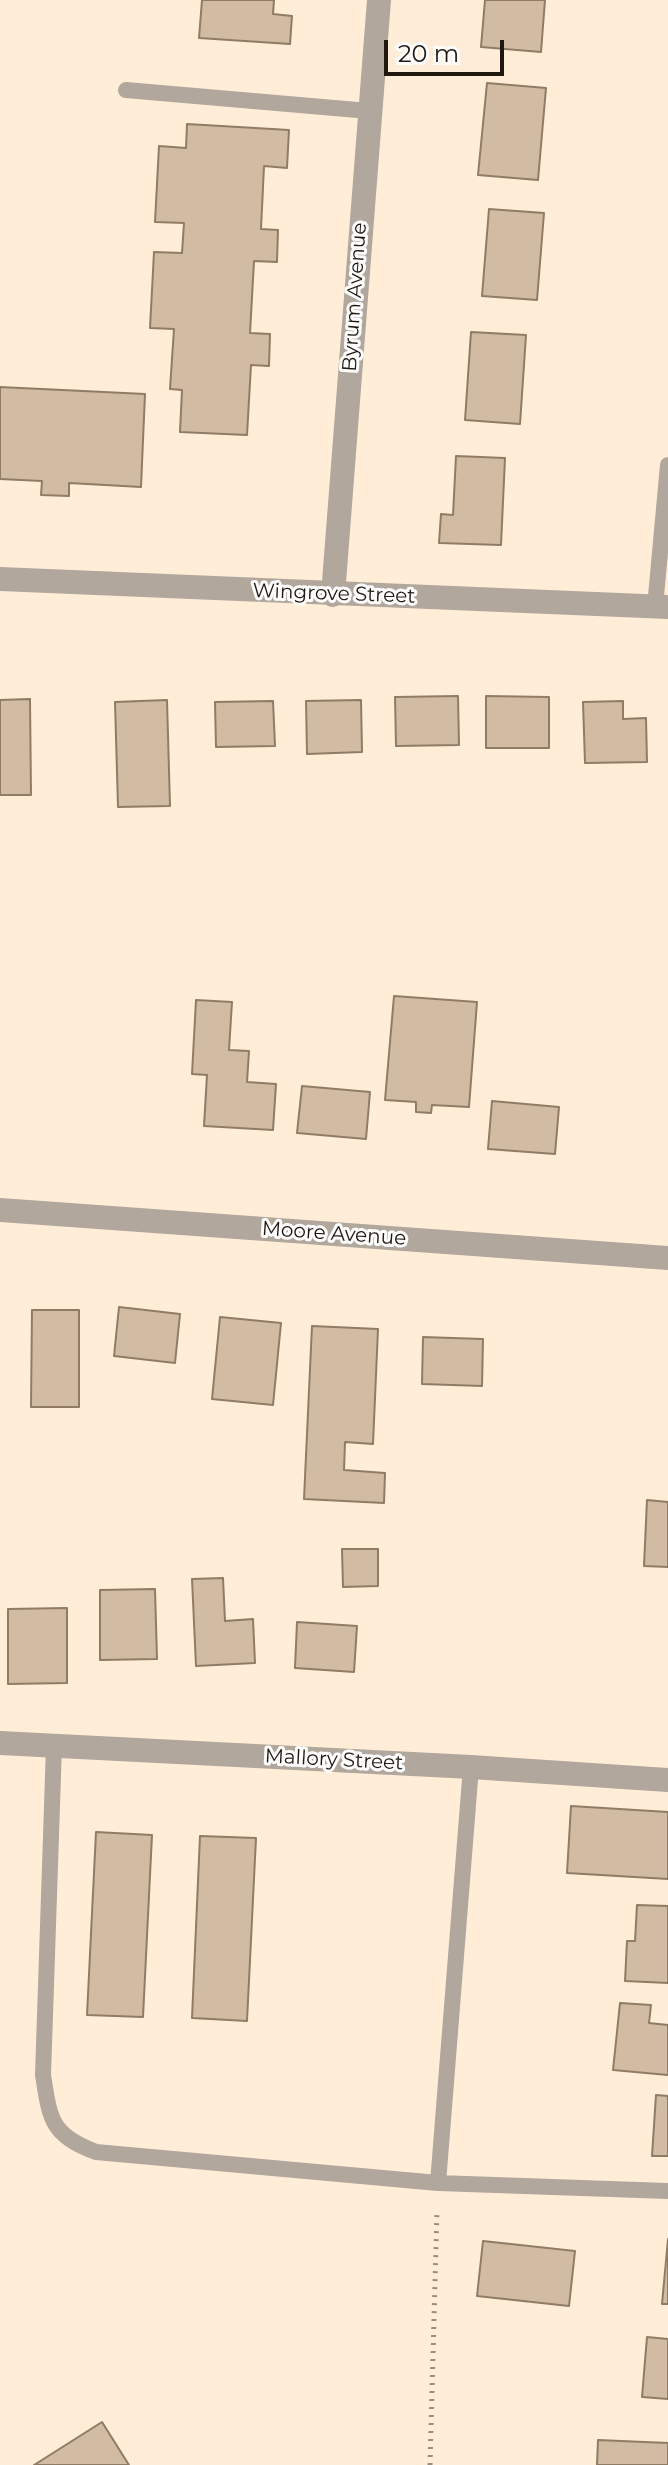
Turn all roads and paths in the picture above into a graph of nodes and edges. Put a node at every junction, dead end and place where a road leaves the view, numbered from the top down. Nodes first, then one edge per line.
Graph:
1 (379, 0) edge
2 (126, 90) dead end
3 (369, 111) junction
4 (668, 465) edge
5 (0, 579) edge
6 (333, 595) junction
7 (662, 607) edge
8 (0, 1210) edge
9 (668, 1258) edge
10 (0, 1743) edge
11 (54, 1746) junction
12 (471, 1767) junction
13 (668, 1780) edge
14 (438, 2183) junction
15 (668, 2191) edge
16 (430, 2465) edge

1 - 3 street, Byrum Avenue
2 - 3 lane
3 - 6 street, Byrum Avenue
4 - 7 lane
5 - 6 street, Wingrove Street
6 - 7 street, Wingrove Street
8 - 9 street, Moore Avenue
10 - 11 street, Mallory Street
11 - 12 street, Mallory Street
11 - 14 lane
12 - 13 street, Mallory Street
12 - 14 lane
14 - 15 lane
14 - 16 path

